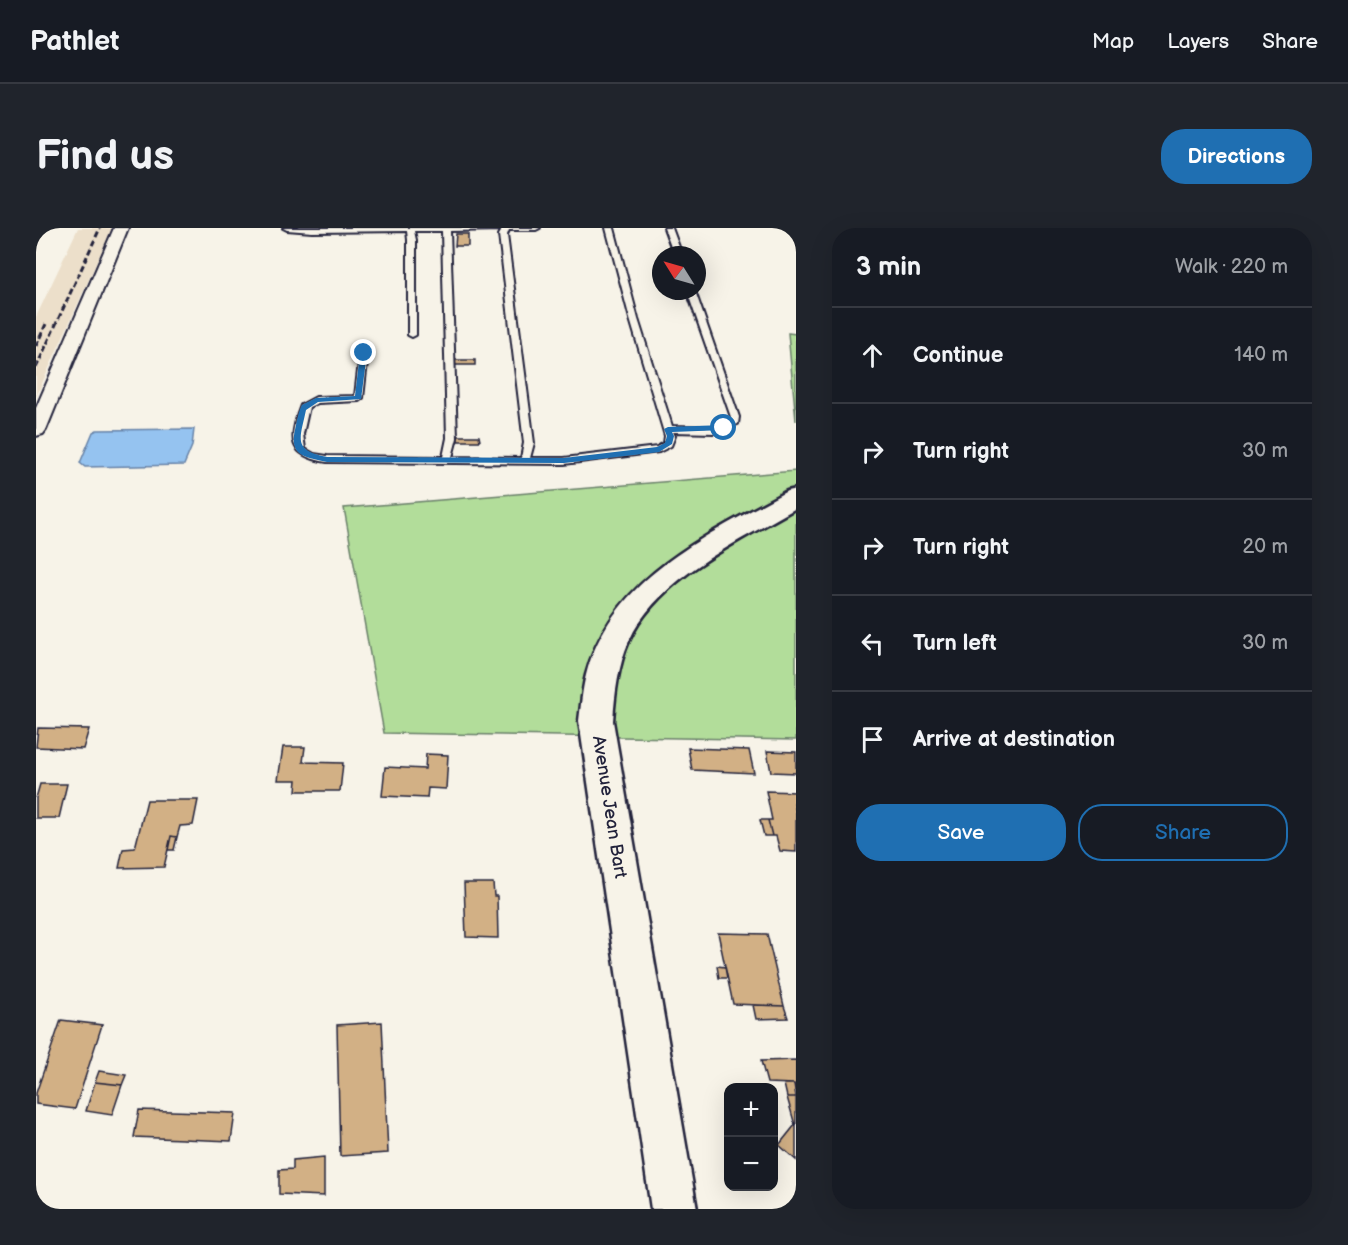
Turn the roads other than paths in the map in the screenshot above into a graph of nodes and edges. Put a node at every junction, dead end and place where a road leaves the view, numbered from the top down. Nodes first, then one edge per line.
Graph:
1 (122, 228) edge
2 (287, 228) edge
3 (536, 228) edge
4 (610, 228) edge
5 (668, 228) edge
6 (378, 229) edge
7 (506, 229) edge
8 (410, 230) junction
9 (446, 230) junction
10 (675, 246) edge
11 (694, 300) edge
12 (412, 334) dead end
13 (364, 353) dead end
14 (668, 429) junction
15 (36, 430) edge
16 (447, 460) junction
17 (525, 460) junction
18 (796, 496) edge
19 (674, 1209) edge

1 - 15 street
2 - 6 lane
3 - 7 lane
4 - 14 lane
5 - 10 lane
6 - 8 lane
7 - 9 lane
7 - 17 lane
8 - 9 lane
8 - 12 lane
9 - 16 lane
11 - 14 lane
13 - 16 lane
14 - 17 lane
16 - 17 lane
18 - 19 street, Avenue Jean Bart

